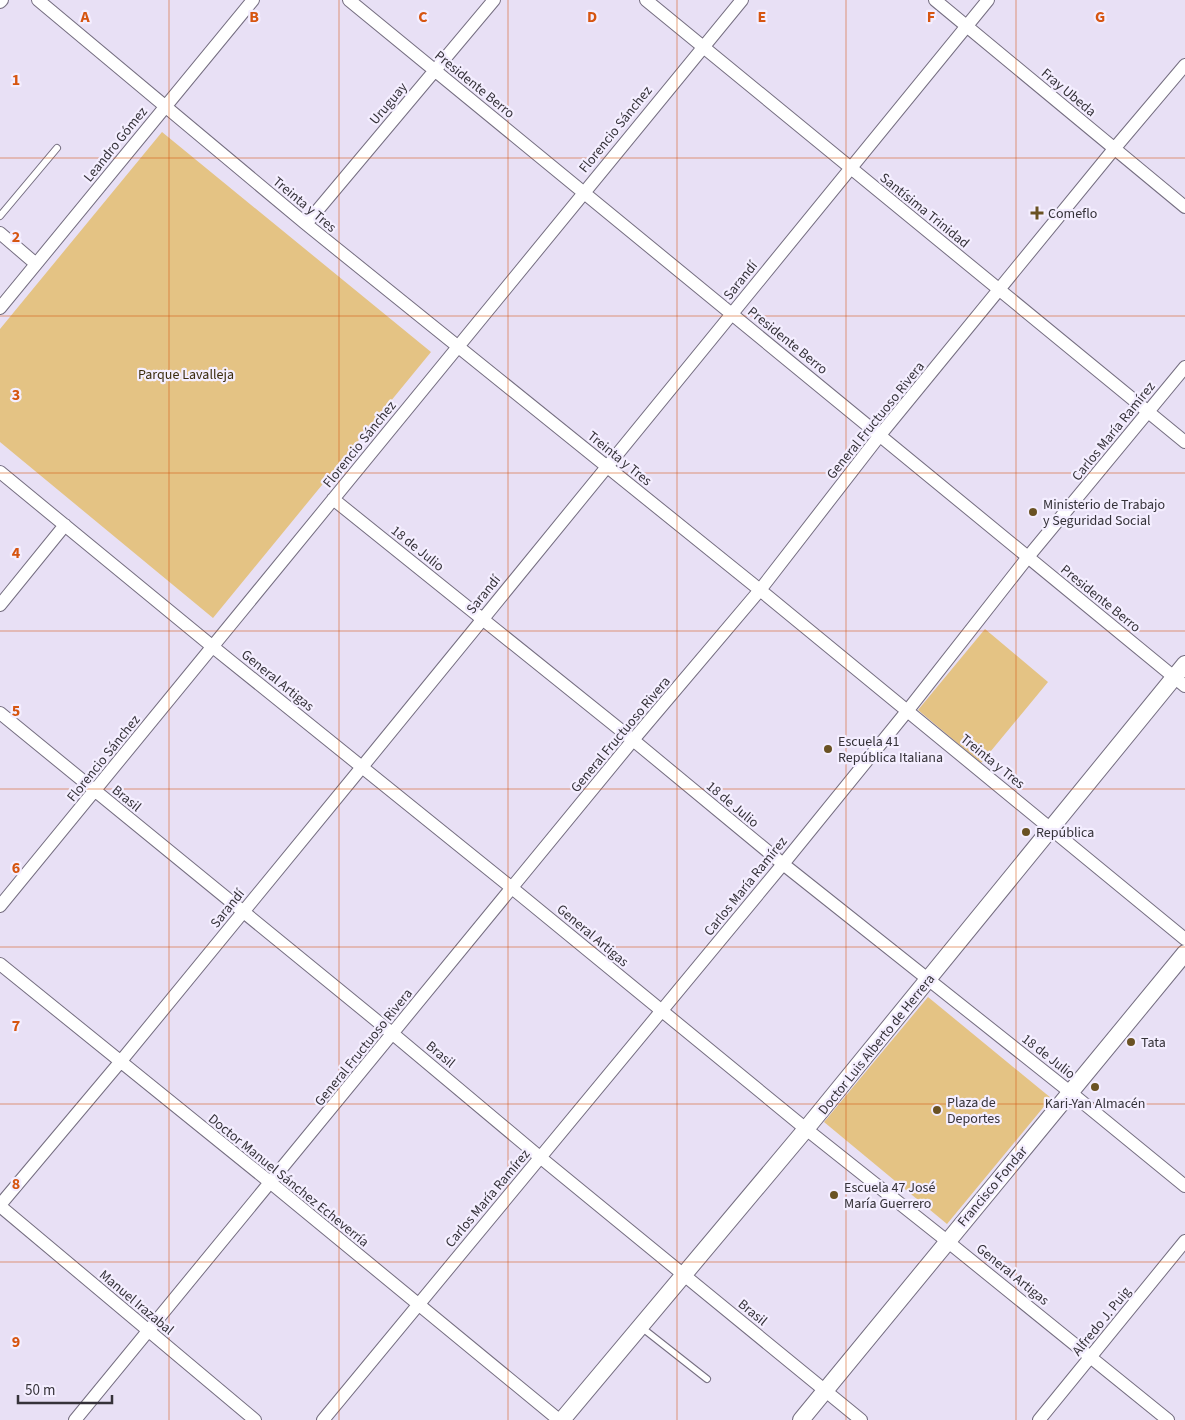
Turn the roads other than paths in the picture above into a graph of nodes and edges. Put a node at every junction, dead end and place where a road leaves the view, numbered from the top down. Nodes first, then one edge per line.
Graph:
1 (38, 0) edge
2 (253, 0) edge
3 (349, 0) edge
4 (494, 0) edge
5 (646, 0) edge
6 (742, 0) edge
7 (934, 0) edge
8 (988, 0) edge
9 (966, 26) junction
10 (702, 46) junction
11 (1185, 65) edge
12 (435, 70) junction
13 (166, 106) junction
14 (57, 148) dead end
15 (1114, 149) junction
16 (851, 168) junction
17 (583, 192) junction
18 (1185, 207) edge
19 (0, 216) edge
20 (306, 224) junction
21 (0, 233) edge
22 (36, 264) junction
23 (1000, 290) junction
24 (0, 308) edge
25 (732, 313) junction
26 (458, 347) junction
27 (1185, 367) edge
28 (1148, 412) junction
29 (880, 435) junction
30 (1185, 442) edge
31 (606, 466) junction
32 (0, 472) edge
33 (333, 499) junction
34 (65, 525) junction
35 (1028, 557) junction
36 (760, 590) junction
37 (0, 605) edge
38 (482, 619) junction
39 (213, 647) junction
40 (1185, 664) edge
41 (1180, 682) edge
42 (908, 710) junction
43 (0, 713) edge
44 (633, 740) junction
45 (362, 767) junction
46 (95, 791) junction
47 (1050, 827) junction
48 (783, 864) junction
49 (512, 888) junction
50 (0, 906) edge
51 (243, 912) junction
52 (1185, 938) edge
53 (1185, 953) edge
54 (0, 964) edge
55 (928, 980) junction
56 (662, 1011) junction
57 (393, 1034) junction
58 (121, 1062) junction
59 (1070, 1092) junction
60 (806, 1128) junction
61 (541, 1158) junction
62 (271, 1183) junction
63 (1185, 1186) edge
64 (0, 1206) edge
65 (947, 1241) junction
66 (1185, 1241) edge
67 (684, 1275) junction
68 (417, 1304) junction
69 (640, 1326) junction
70 (149, 1332) junction
71 (1091, 1357) junction
72 (706, 1379) dead end
73 (825, 1390) junction
74 (75, 1420) edge
75 (255, 1420) edge
76 (323, 1420) edge
77 (560, 1420) edge
78 (801, 1420) edge
79 (861, 1420) edge
80 (1039, 1420) edge
81 (1168, 1420) edge

1 - 13 street, Treinta y Tres
2 - 13 street, Leandro Gómez
3 - 12 street, Presidente Berro
4 - 12 street, Uruguay
5 - 10 street, Santísima Trinidad
6 - 10 street, Florencio Sánchez
7 - 9 street, Fray Ubeda
8 - 9 street, Sarandí
9 - 15 street, Fray Ubeda
9 - 16 street, Sarandí
10 - 16 street, Santísima Trinidad
10 - 17 street, Florencio Sánchez
11 - 15 street, General Fructuoso Rivera
12 - 17 street, Presidente Berro
12 - 20 street, Uruguay
13 - 20 street, Treinta y Tres
13 - 22 street, Leandro Gómez
14 - 19 lane
15 - 18 street, Fray Ubeda
15 - 23 street, General Fructuoso Rivera
16 - 23 street, Santísima Trinidad
16 - 25 street, Sarandí
17 - 25 street, Presidente Berro
17 - 26 street, Florencio Sánchez
20 - 26 street, Treinta y Tres
21 - 22 street
22 - 24 street, Leandro Gómez
23 - 28 street, Santísima Trinidad
23 - 29 street, General Fructuoso Rivera
25 - 29 street, Presidente Berro
25 - 31 street, Sarandí
26 - 31 street, Treinta y Tres
26 - 33 street, Florencio Sánchez
27 - 28 street, Carlos María Ramírez
28 - 30 street, Santísima Trinidad
28 - 35 street, Carlos María Ramírez
29 - 35 street, Presidente Berro
29 - 36 street, General Fructuoso Rivera
31 - 36 street, Treinta y Tres
31 - 38 street, Sarandí
32 - 34 street, General Artigas
33 - 38 street, 18 de Julio
33 - 39 street, Florencio Sánchez
34 - 37 street
34 - 39 street, General Artigas
35 - 41 street, Presidente Berro
35 - 42 street, Carlos María Ramírez
36 - 42 street, Treinta y Tres
36 - 44 street, General Fructuoso Rivera
38 - 44 street, 18 de Julio
38 - 45 street, Sarandí
39 - 45 street, General Artigas
39 - 46 street, Florencio Sánchez
40 - 41 street, Doctor Luis Alberto de Herrera
41 - 47 street, Doctor Luis Alberto de Herrera
42 - 47 street, Treinta y Tres
42 - 48 street, Carlos María Ramírez
43 - 46 street, Brasil
44 - 48 street, 18 de Julio
44 - 49 street, General Fructuoso Rivera
45 - 49 street, General Artigas
45 - 51 street, Sarandí
46 - 50 street, Florencio Sánchez
46 - 51 street, Brasil
47 - 52 street, Treinta y Tres
47 - 55 street, Doctor Luis Alberto de Herrera
48 - 55 street, 18 de Julio
48 - 56 street, Carlos María Ramírez
49 - 56 street, General Artigas
49 - 57 street, General Fructuoso Rivera
51 - 57 street, Brasil
51 - 58 street, Sarandí
53 - 59 street, Francisco Fondar
54 - 58 street, Doctor Manuel Sánchez Echeverría
55 - 59 street, 18 de Julio
55 - 60 street, Doctor Luis Alberto de Herrera
56 - 60 street, General Artigas
56 - 61 street, Carlos María Ramírez
57 - 61 street, Brasil
57 - 62 street, General Fructuoso Rivera
58 - 62 street, Doctor Manuel Sánchez Echeverría
58 - 64 street, Sarandí
59 - 63 street, 18 de Julio
59 - 65 street, Francisco Fondar
60 - 65 street, General Artigas
60 - 67 street, Doctor Luis Alberto de Herrera
61 - 67 street, Brasil
61 - 68 street, Carlos María Ramírez
62 - 68 street, Doctor Manuel Sánchez Echeverría
62 - 70 street, General Fructuoso Rivera
64 - 70 street, Manuel Irazabal
65 - 71 street, General Artigas
65 - 73 street, Francisco Fondar
66 - 71 street, Alfredo J. Puig
67 - 69 street, Doctor Luis Alberto de Herrera
67 - 73 street, Brasil
68 - 76 street, Carlos María Ramírez
68 - 77 street, Doctor Manuel Sánchez Echeverría
69 - 72 lane
69 - 77 street, Doctor Luis Alberto de Herrera
70 - 74 street, General Fructuoso Rivera
70 - 75 street, Manuel Irazabal
71 - 80 street, Alfredo J. Puig
71 - 81 street, General Artigas
73 - 78 street, Francisco Fondar
73 - 79 street, Brasil

